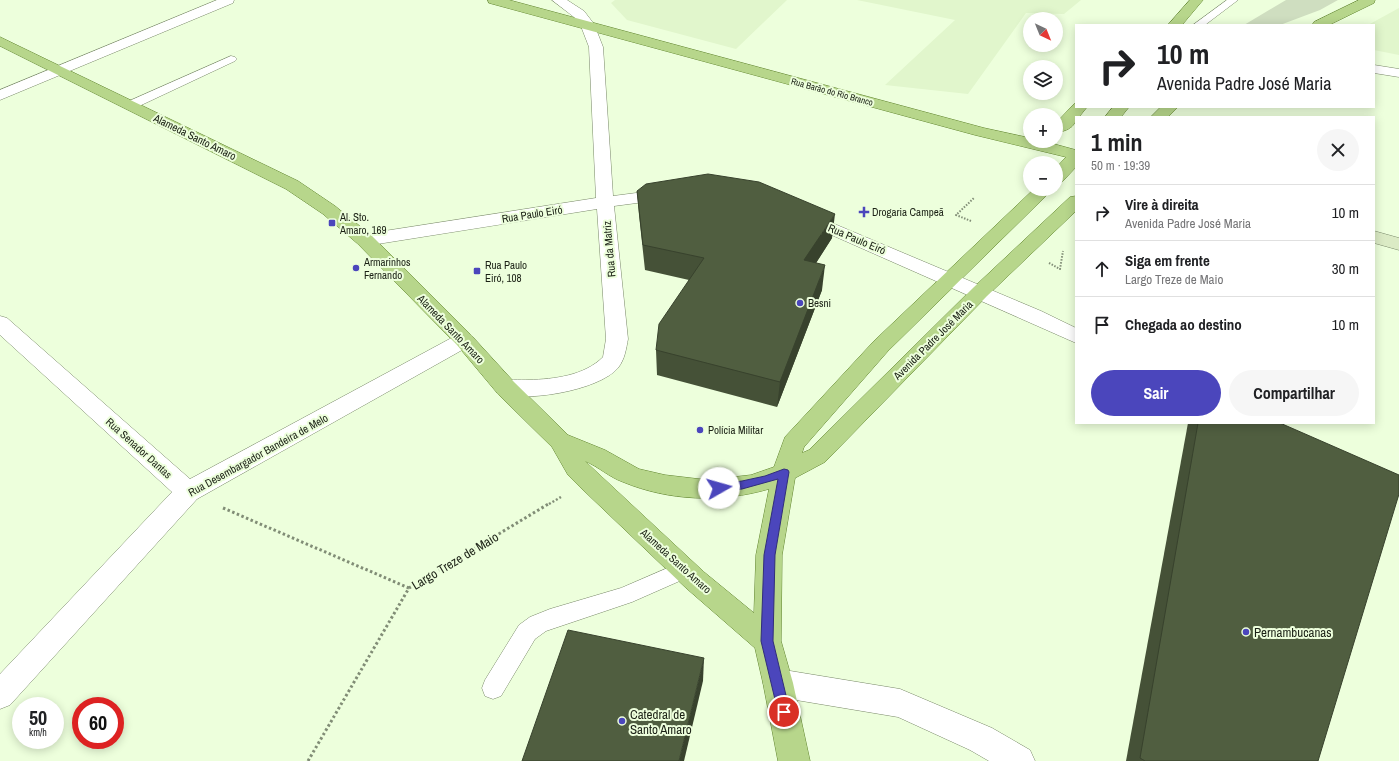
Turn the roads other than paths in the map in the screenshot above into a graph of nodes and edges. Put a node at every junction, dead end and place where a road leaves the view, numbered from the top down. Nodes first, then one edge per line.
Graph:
1 (228, 0) edge
2 (494, 0) edge
3 (558, 0) edge
4 (580, 0) edge
5 (1197, 0) edge
6 (1233, 0) edge
7 (1369, 0) edge
8 (584, 20) junction
9 (1176, 24) edge
10 (1199, 24) edge
11 (1321, 24) edge
12 (0, 41) edge
13 (231, 60) dead end
14 (1375, 69) edge
15 (60, 70) junction
16 (1399, 73) edge
17 (0, 95) edge
18 (131, 105) junction
19 (1078, 108) edge
20 (1121, 108) edge
21 (1169, 108) edge
22 (1114, 116) edge
23 (1160, 116) edge
24 (1063, 125) edge
25 (981, 132) junction
26 (1023, 132) edge
27 (1075, 156) edge
28 (1075, 157) edge
29 (1063, 170) edge
30 (680, 192) edge
31 (1037, 196) edge
32 (605, 202) junction
33 (1075, 202) edge
34 (790, 210) edge
35 (1375, 237) edge
36 (365, 240) junction
37 (1399, 244) edge
38 (950, 279) junction
39 (980, 292) junction
40 (0, 323) edge
41 (1075, 336) edge
42 (464, 340) junction
43 (506, 388) junction
44 (560, 441) junction
45 (784, 472) junction
46 (188, 492) junction
47 (684, 570) junction
48 (767, 641) junction
49 (778, 683) junction
50 (493, 688) dead end
51 (0, 695) edge
52 (794, 761) edge
53 (1019, 761) edge

1 - 15 street
2 - 8 main road, Rua Barão do Rio Branco
3 - 8 street
4 - 8 street, Rua da Matriz
5 - 9 main road
6 - 10 lane
7 - 11 main road
8 - 25 main road, Rua Barão do Rio Branco
8 - 32 street, Rua da Matriz
12 - 15 main road, Alameda Santo Amaro
13 - 18 lane
14 - 16 street
15 - 17 street
15 - 18 main road, Alameda Santo Amaro
18 - 36 main road, Alameda Santo Amaro
19 - 24 main road
20 - 22 main road
21 - 23 main road
25 - 26 main road
25 - 27 main road, Rua Barão do Rio Branco
28 - 29 main road
30 - 32 street, Rua Paulo Eiró
31 - 38 main road
32 - 36 street, Rua Paulo Eiró
32 - 43 street, Rua da Matriz
33 - 39 main road, Avenida Padre José Maria
34 - 38 street, Rua Paulo Eiró
35 - 37 street
36 - 42 main road, Alameda Santo Amaro
38 - 39 street, Rua Paulo Eiró
38 - 45 main road
39 - 41 street, Rua Paulo Eiró
39 - 45 main road, Avenida Padre José Maria
40 - 46 street, Rua Senador Dantas
42 - 43 main road, Alameda Santo Amaro
42 - 46 street, Rua Desembargador Bandeira de Melo
43 - 44 main road, Alameda Santo Amaro
44 - 45 main road, Avenida Padre José Maria
44 - 47 main road, Alameda Santo Amaro
45 - 48 main road
46 - 51 street, Rua Desembargador Bandeira de Melo
47 - 48 main road, Alameda Santo Amaro
47 - 50 lane
48 - 49 main road
49 - 52 main road
49 - 53 street

